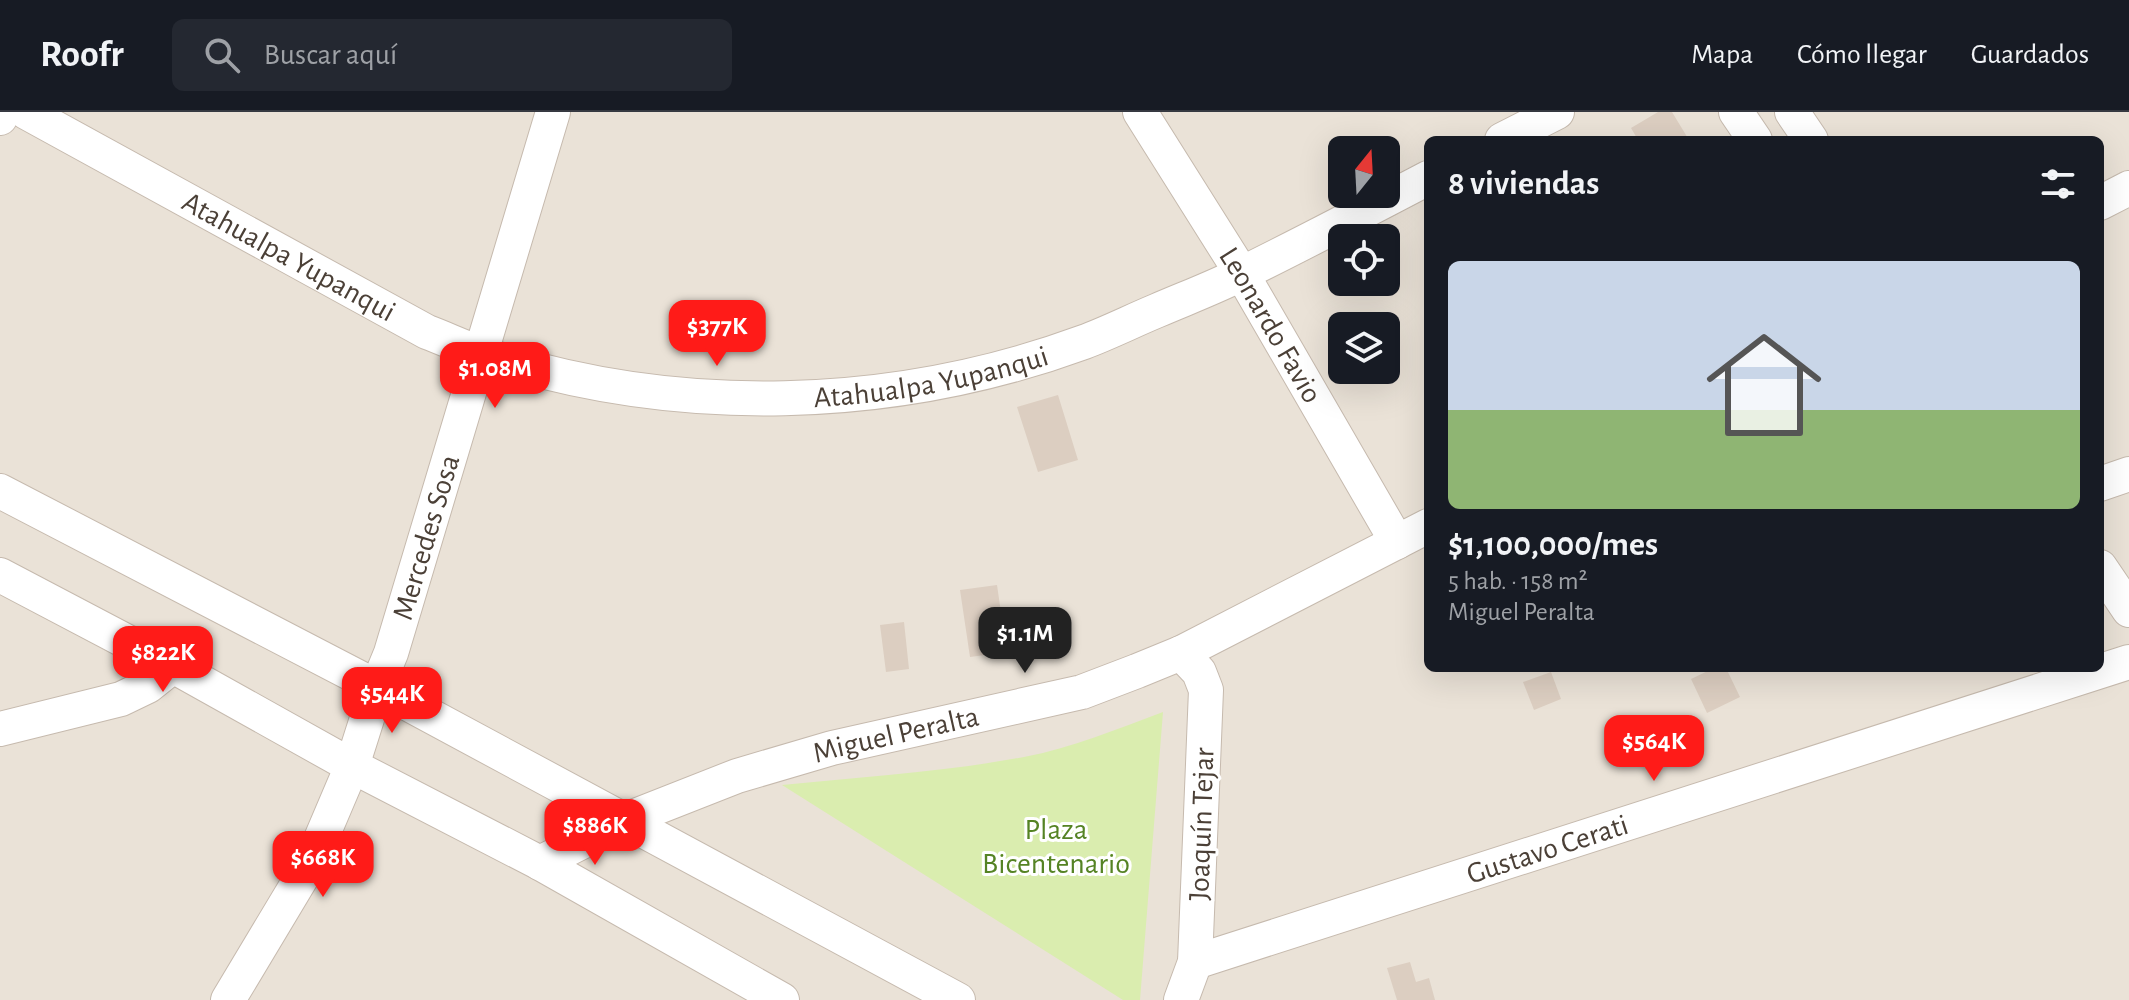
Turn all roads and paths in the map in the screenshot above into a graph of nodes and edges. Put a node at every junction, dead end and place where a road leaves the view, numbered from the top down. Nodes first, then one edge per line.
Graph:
1 (26, 112) edge
2 (553, 112) edge
3 (1140, 112) edge
4 (1557, 112) edge
5 (1736, 112) edge
6 (1792, 112) edge
7 (1510, 136) edge
8 (1752, 136) edge
9 (1808, 136) edge
10 (1424, 180) edge
11 (2129, 188) edge
12 (2104, 201) edge
13 (1242, 274) junction
14 (482, 354) junction
15 (2129, 474) edge
16 (2104, 483) edge
17 (0, 491) edge
18 (1424, 528) edge
19 (1397, 542) junction
20 (2104, 573) edge
21 (0, 575) edge
22 (2129, 610) edge
23 (1181, 653) junction
24 (173, 666) junction
25 (2093, 672) edge
26 (377, 687) junction
27 (0, 729) edge
28 (352, 766) junction
29 (625, 820) junction
30 (540, 863) junction
31 (1195, 962) junction
32 (228, 1000) edge
33 (782, 1000) edge
34 (958, 1000) edge
35 (1181, 1000) edge

1 - 14 street, Atahualpa Yupanqui
2 - 14 street, Mercedes Sosa
3 - 13 street, Leonardo Favio
4 - 7 street
5 - 8 street
6 - 9 street
10 - 13 street, Atahualpa Yupanqui
11 - 12 street
13 - 14 street, Atahualpa Yupanqui
13 - 19 street, Leonardo Favio
14 - 26 street, Mercedes Sosa
15 - 16 street
17 - 26 street
18 - 19 street, Miguel Peralta
19 - 23 street, Miguel Peralta
20 - 22 street
21 - 24 street
23 - 29 street, Miguel Peralta
23 - 31 street, Joaquín Tejar
24 - 27 street
24 - 28 street
25 - 31 street, Gustavo Cerati
26 - 28 street, Mercedes Sosa
26 - 29 street
28 - 30 street
28 - 32 street, Mercedes Sosa
29 - 30 street, Miguel Peralta
29 - 34 street
30 - 33 street
31 - 35 street, Joaquín Tejar

